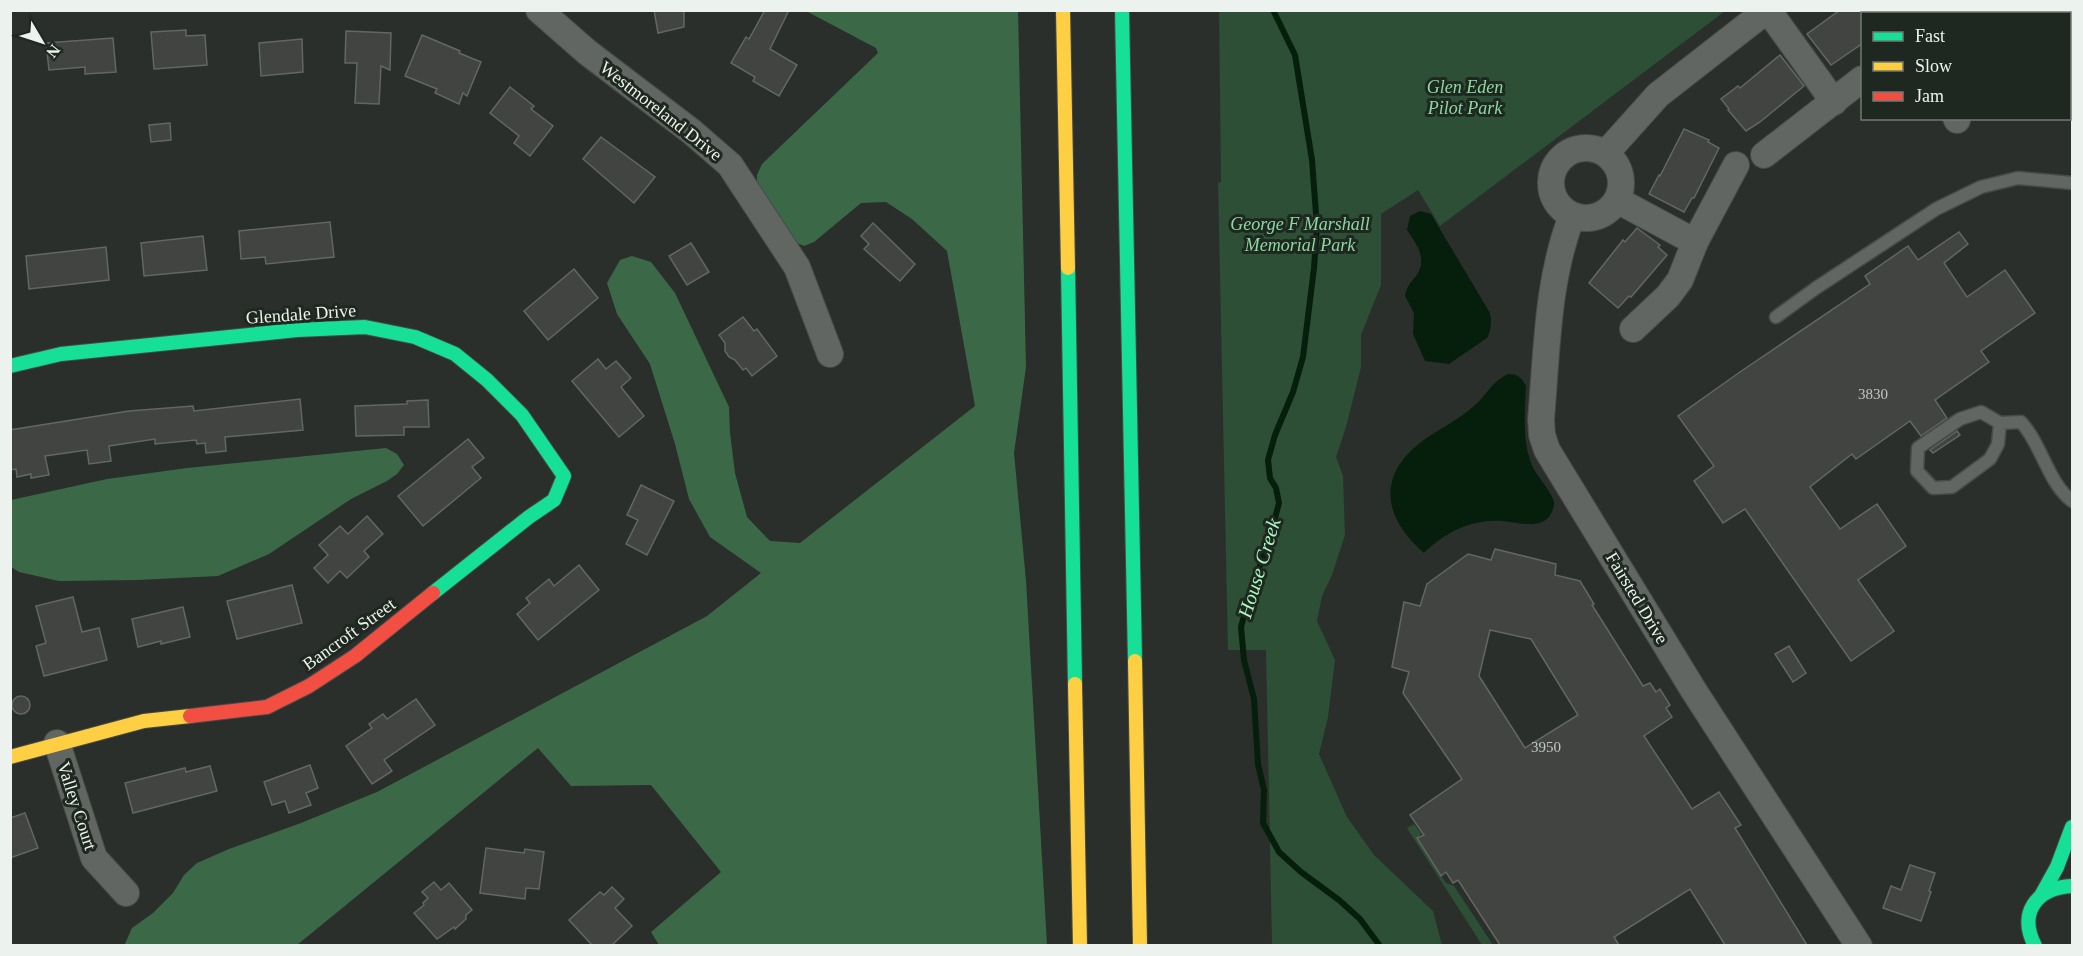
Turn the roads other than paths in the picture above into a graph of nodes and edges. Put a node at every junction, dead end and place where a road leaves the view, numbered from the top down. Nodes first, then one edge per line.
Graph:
1 (1063, 10) edge
2 (1122, 10) edge
3 (1768, 10) edge
4 (543, 12) edge
5 (1861, 81) edge
6 (1834, 102) junction
7 (1606, 153) junction
8 (1764, 155) dead end
9 (1736, 165) dead end
10 (2073, 183) edge
11 (1617, 200) junction
12 (1572, 216) junction
13 (1695, 242) junction
14 (1776, 317) dead end
15 (1633, 329) dead end
16 (830, 354) dead end
17 (10, 366) edge
18 (2000, 423) junction
19 (561, 483) joint
20 (2073, 501) edge
21 (57, 743) junction
22 (10, 757) edge
23 (2073, 827) edge
24 (2073, 886) edge
25 (126, 893) dead end
26 (2042, 894) junction
27 (2029, 941) edge
28 (1080, 945) edge
29 (1140, 945) edge
30 (1859, 945) edge

1 - 28 main road
2 - 29 main road
3 - 6 street
3 - 7 street
4 - 16 street, Westmoreland Drive
5 - 6 street
6 - 8 street
7 - 11 street
7 - 12 street
9 - 13 street
10 - 14 lane
11 - 12 street
11 - 13 street
12 - 30 street, Fairsted Drive
13 - 15 street
17 - 19 main road, Glendale Drive
18 - 18 lane
18 - 20 lane
19 - 21 main road, Bancroft Street
21 - 22 main road, Bancroft Street
21 - 25 street, Valley Court
23 - 26 main road
24 - 26 main road
26 - 27 main road

